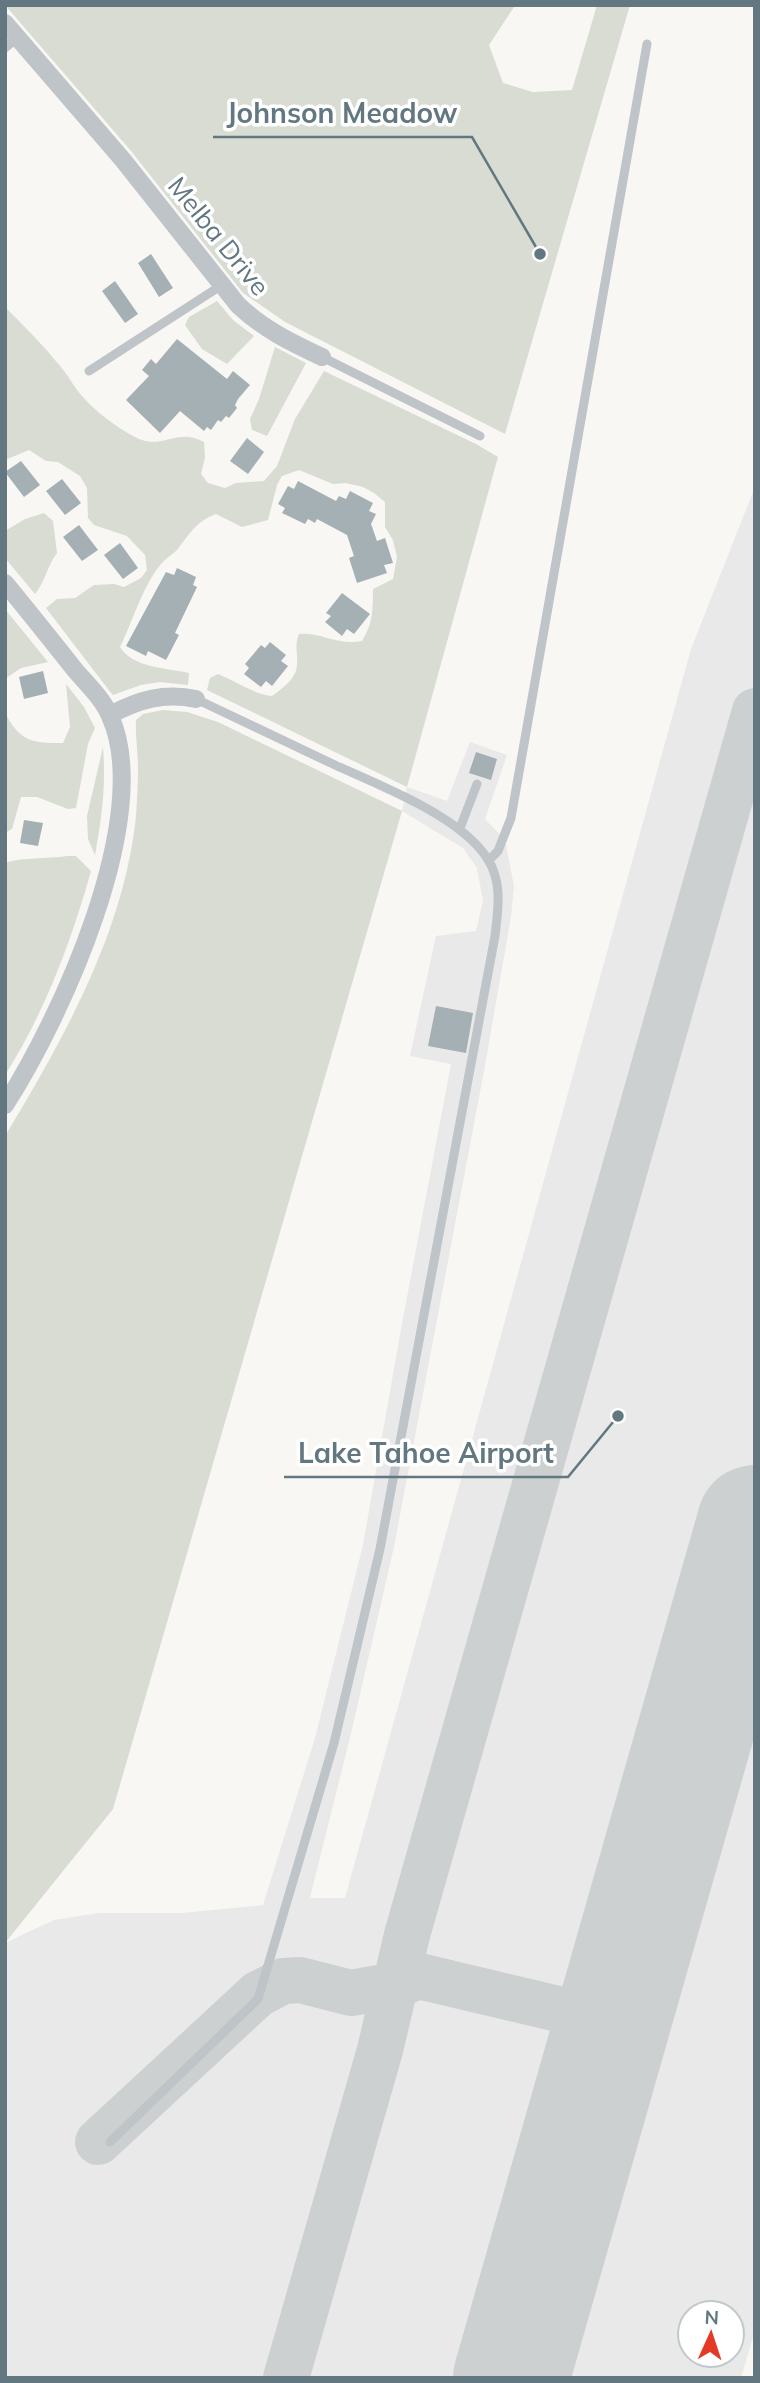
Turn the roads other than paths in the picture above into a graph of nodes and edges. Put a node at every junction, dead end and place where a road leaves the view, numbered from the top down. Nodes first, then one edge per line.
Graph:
1 (5, 23) edge
2 (12, 43) edge
3 (647, 44) dead end
4 (222, 285) junction
5 (322, 357) joint
6 (89, 371) dead end
7 (480, 436) dead end
8 (5, 583) edge
9 (196, 698) joint
10 (110, 715) junction
11 (477, 784) dead end
12 (460, 828) junction
13 (489, 860) junction
14 (5, 1105) edge
15 (110, 2142) dead end

1 - 2 street, Melba Drive
2 - 4 street, Melba Drive
3 - 13 lane
4 - 5 street, Melba Drive
4 - 6 lane
5 - 7 lane, Melba Drive
8 - 10 street
9 - 10 street
9 - 12 lane
10 - 14 street
11 - 12 lane
12 - 13 lane
13 - 15 lane

